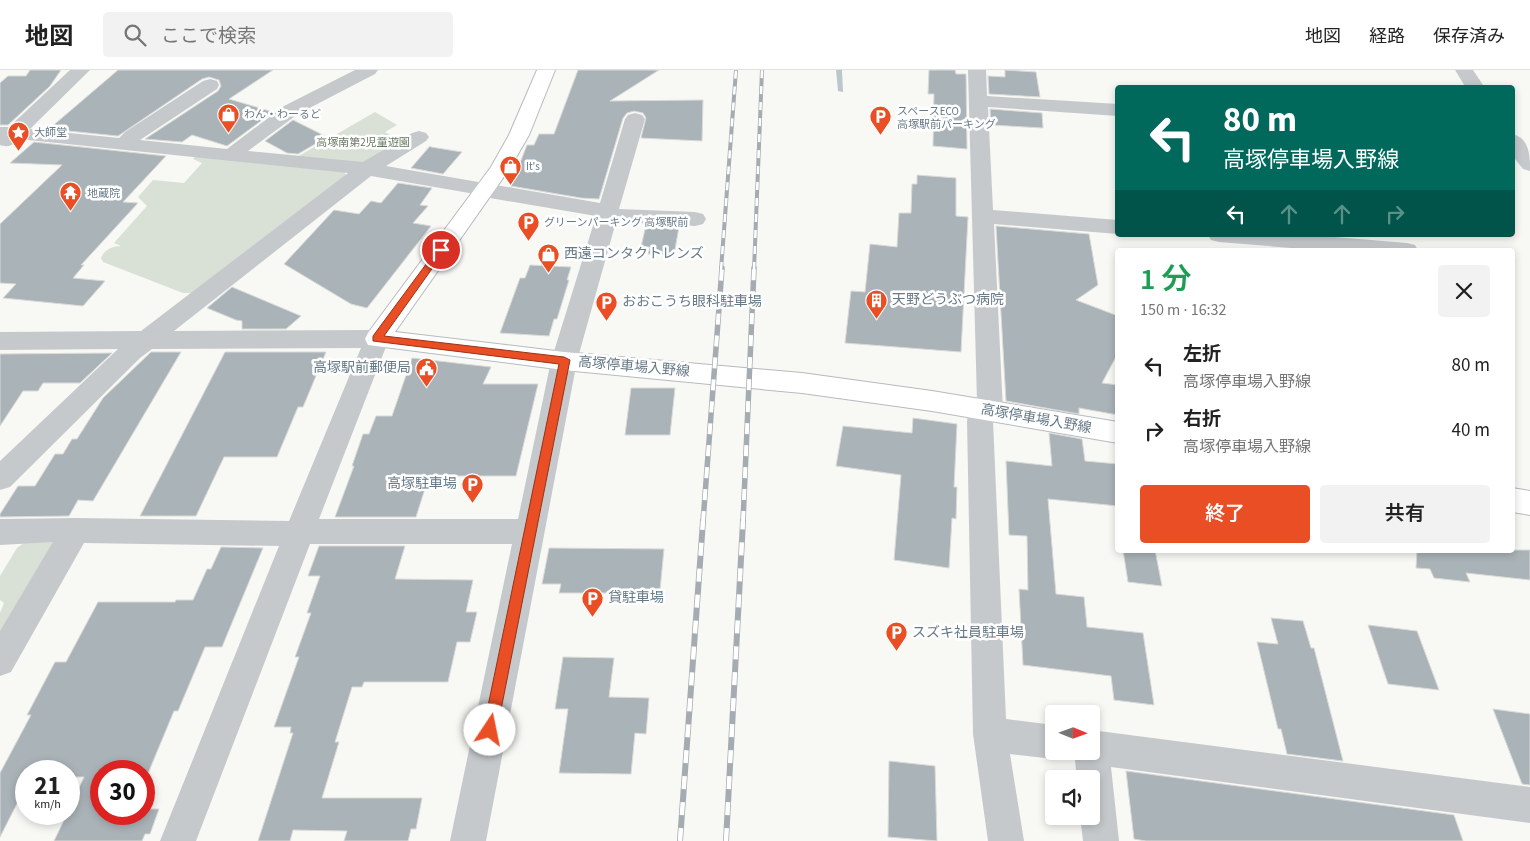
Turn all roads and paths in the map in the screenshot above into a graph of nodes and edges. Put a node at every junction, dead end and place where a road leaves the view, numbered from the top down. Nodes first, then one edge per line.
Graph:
1 (81, 70) edge
2 (369, 70) edge
3 (546, 70) edge
4 (978, 70) edge
5 (1464, 70) edge
6 (210, 85) dead end
7 (1474, 85) edge
8 (979, 100) junction
9 (1115, 110) edge
10 (635, 119) dead end
11 (8, 133) edge
12 (419, 137) dead end
13 (1530, 138) edge
14 (1515, 139) edge
15 (1515, 143) edge
16 (124, 144) junction
17 (0, 147) edge
18 (232, 155) junction
19 (1530, 165) edge
20 (367, 169) junction
21 (485, 190) junction
22 (608, 213) junction
23 (984, 216) junction
24 (695, 219) dead end
25 (1115, 227) edge
26 (1232, 237) edge
27 (1284, 245) edge
28 (1358, 248) edge
29 (148, 339) junction
30 (377, 339) junction
31 (0, 341) edge
32 (564, 360) junction
33 (986, 410) junction
34 (1115, 432) edge
35 (0, 479) edge
36 (1515, 500) edge
37 (1530, 503) edge
38 (76, 530) junction
39 (0, 532) edge
40 (299, 532) junction
41 (530, 532) junction
42 (0, 661) edge
43 (990, 734) junction
44 (1045, 741) edge
45 (1100, 748) edge
46 (1092, 760) edge
47 (1530, 805) edge
48 (178, 841) edge
49 (468, 841) edge
50 (1006, 841) edge
51 (1101, 841) edge

1 - 11 street
2 - 18 street
3 - 21 main road
4 - 8 street
5 - 7 street
6 - 16 street
8 - 9 street
8 - 23 street
10 - 22 street
11 - 16 street
11 - 17 street
12 - 20 street
13 - 14 street
15 - 19 street
16 - 18 street
18 - 20 street
20 - 21 street
20 - 29 street
21 - 22 street
21 - 30 main road
22 - 24 street
22 - 32 street
23 - 25 street
23 - 33 street
26 - 27 street
27 - 28 street
29 - 30 street
29 - 31 street
29 - 35 street
30 - 32 main road, 高塚停車場入野線
30 - 40 street
32 - 33 main road, 高塚停車場入野線
32 - 41 street
33 - 34 main road, 高塚停車場入野線
33 - 43 street
36 - 37 main road
38 - 39 street
38 - 40 street
38 - 42 street
40 - 41 street
40 - 48 street
41 - 49 street
43 - 44 street
43 - 50 street
45 - 47 street
46 - 51 street

